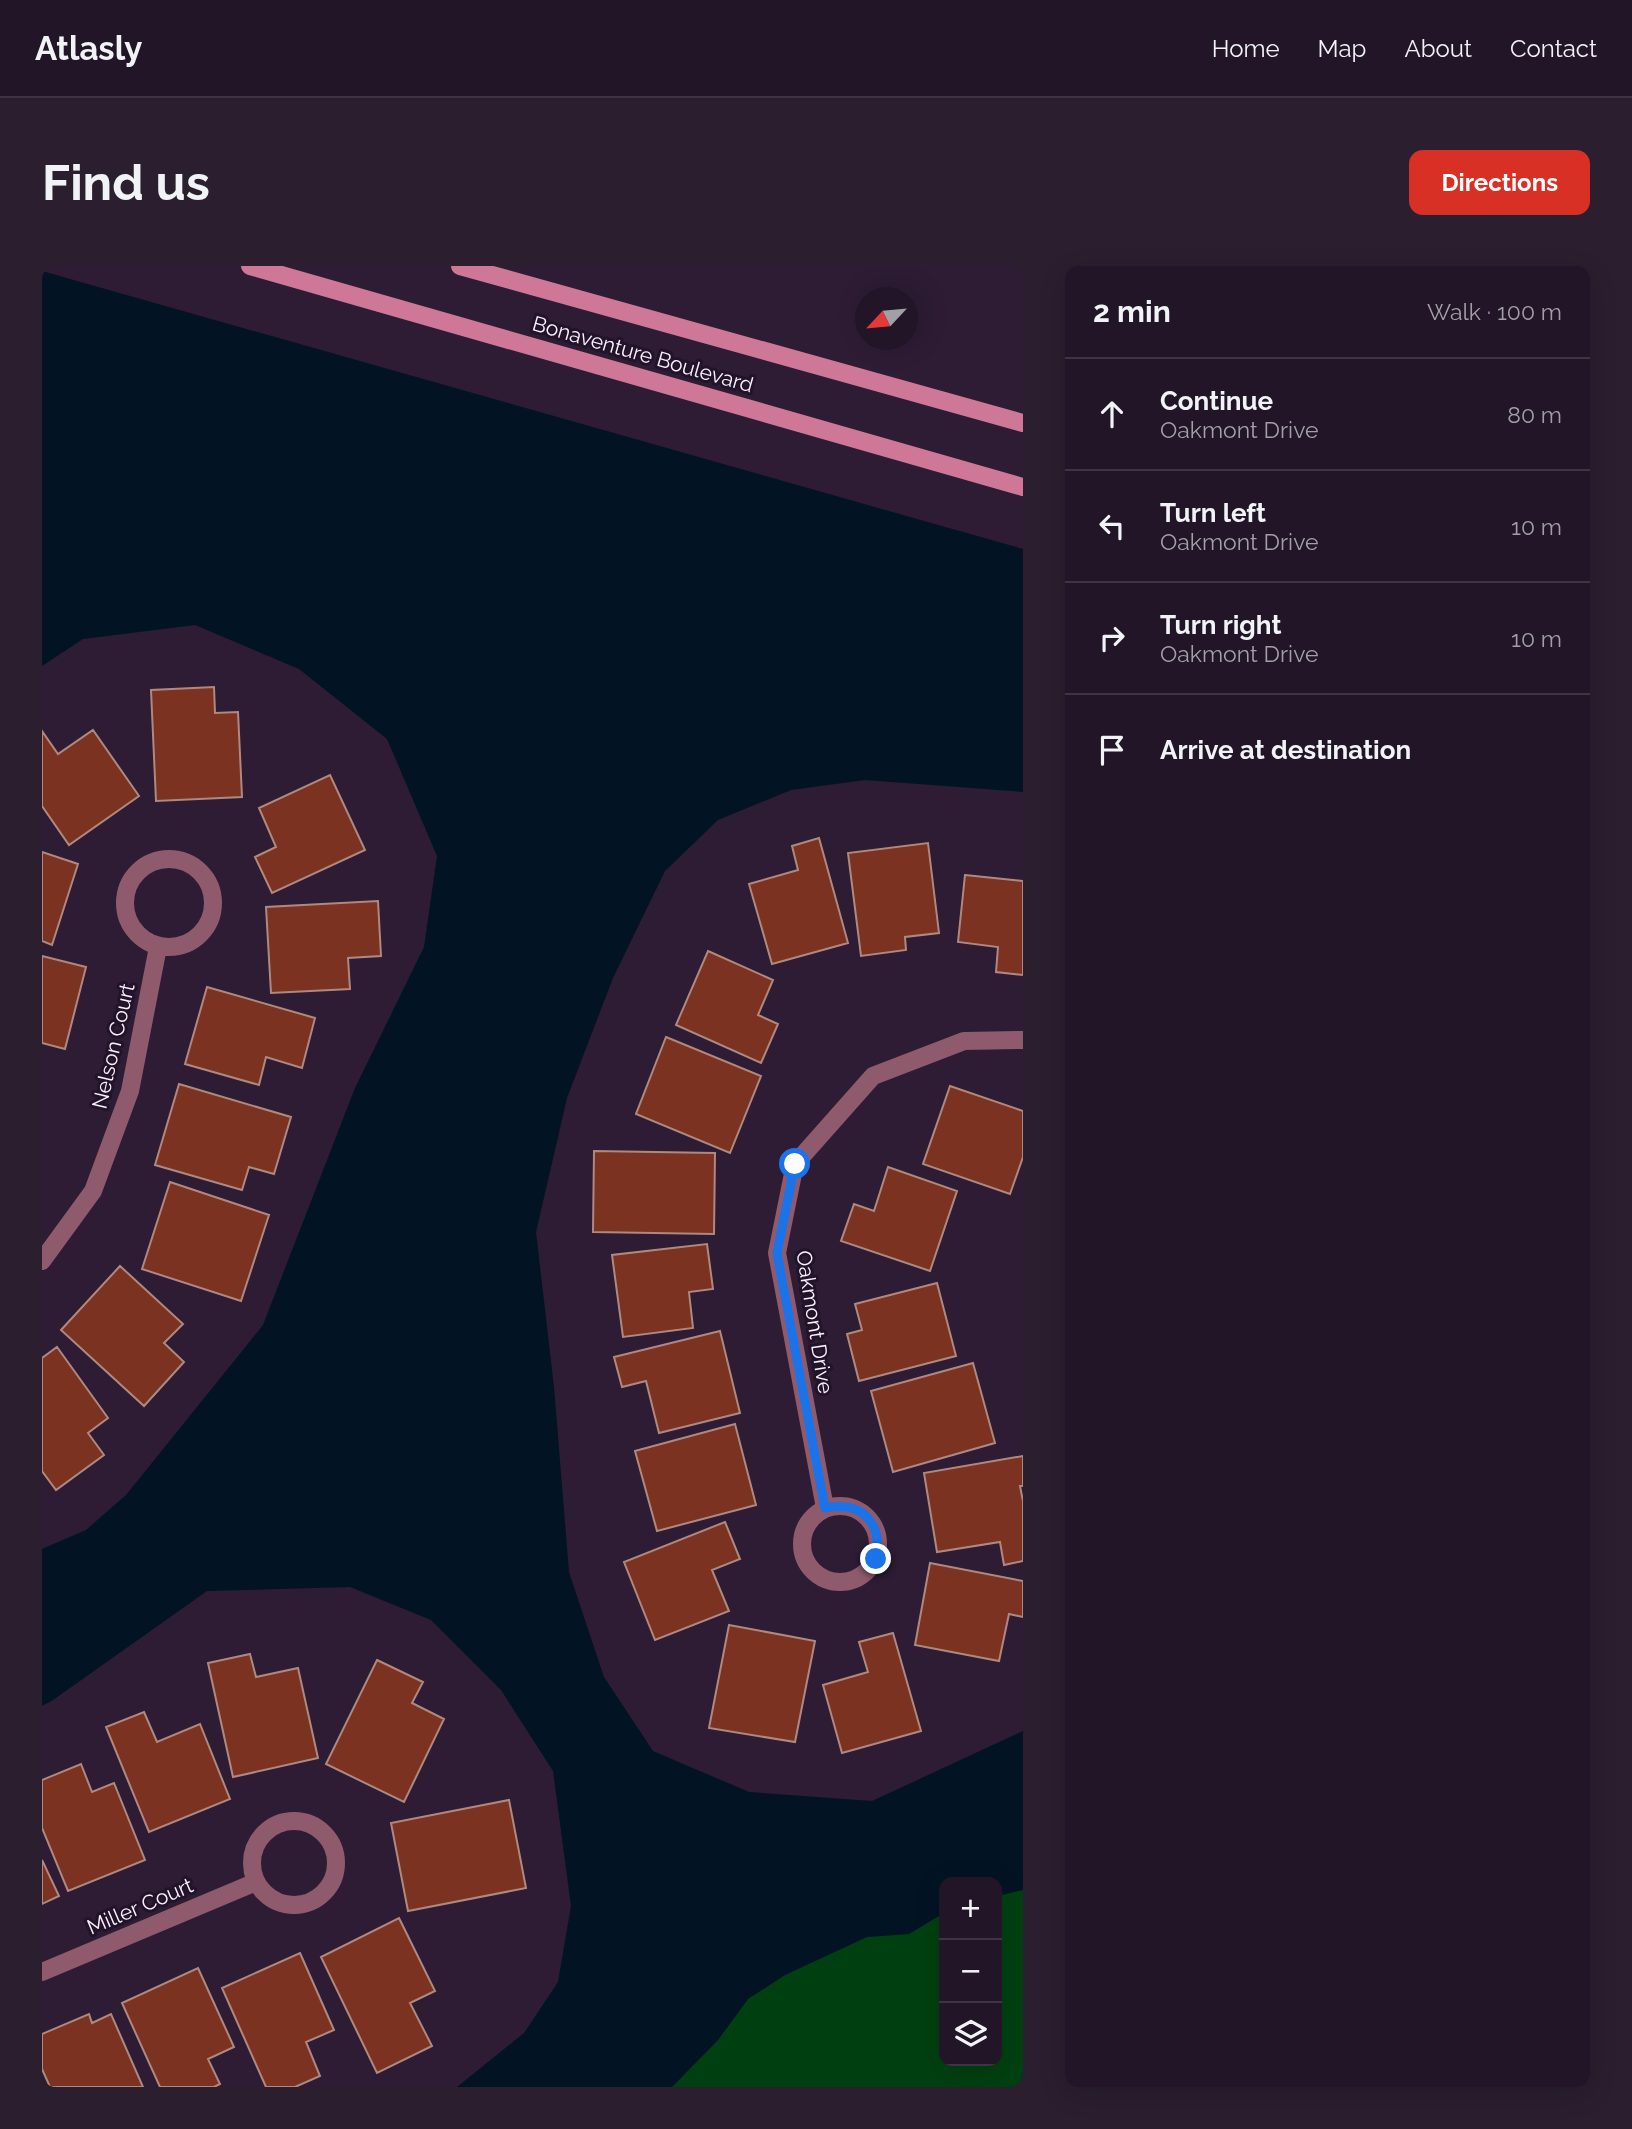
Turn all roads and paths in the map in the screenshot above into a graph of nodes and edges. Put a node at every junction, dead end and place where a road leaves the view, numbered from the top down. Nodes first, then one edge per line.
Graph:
1 (250, 266) edge
2 (460, 266) edge
3 (1023, 423) edge
4 (1023, 487) edge
5 (158, 947) junction
6 (1023, 1040) edge
7 (42, 1261) edge
8 (825, 1508) junction
9 (256, 1882) junction
10 (42, 1972) edge

1 - 4 main road, Bonaventure Boulevard
2 - 3 main road, Bonaventure Boulevard
5 - 5 street
5 - 7 street, Nelson Court
6 - 8 street, Oakmont Drive
8 - 8 street
9 - 9 street
9 - 10 street, Miller Court

